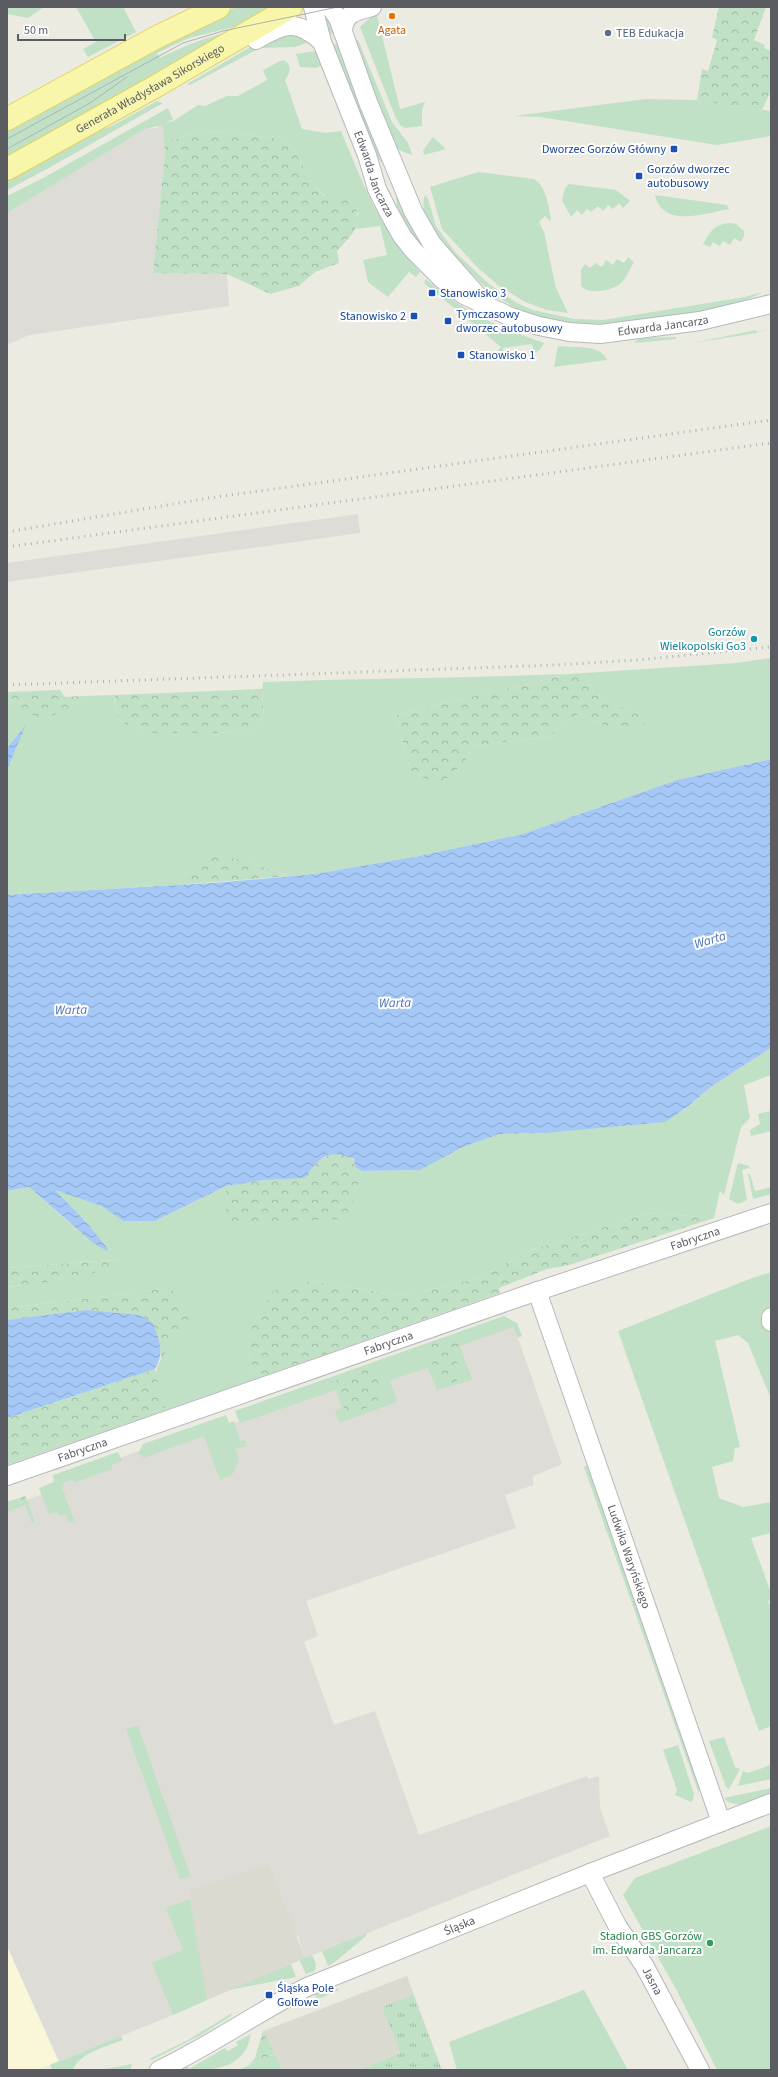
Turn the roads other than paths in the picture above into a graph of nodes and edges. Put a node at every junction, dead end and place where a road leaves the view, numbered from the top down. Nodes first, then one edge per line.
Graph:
1 (219, 7) edge
2 (291, 7) edge
3 (313, 7) edge
4 (372, 7) edge
5 (337, 16) edge
6 (322, 42) junction
7 (167, 80) junction
8 (7, 119) edge
9 (366, 155) junction
10 (7, 169) edge
11 (396, 177) junction
12 (388, 211) junction
13 (771, 304) edge
14 (486, 305) junction
15 (771, 1213) edge
16 (538, 1292) junction
17 (7, 1476) edge
18 (771, 1803) edge
19 (721, 1822) junction
20 (590, 1873) junction
21 (159, 2070) edge
22 (700, 2070) edge

1 - 8 main road
2 - 7 main road, Generała Władysława Sikorskiego
3 - 6 street, Edwarda Jancarza
4 - 5 street
5 - 11 street, Edwarda Jancarza
6 - 7 street
6 - 9 street, Edwarda Jancarza
7 - 10 main road, Generała Władysława Sikorskiego
9 - 11 street
9 - 12 street, Edwarda Jancarza
11 - 12 street
11 - 14 street, Edwarda Jancarza
12 - 14 street, Edwarda Jancarza
13 - 14 street, Edwarda Jancarza
15 - 16 street, Fabryczna
16 - 17 street, Fabryczna
16 - 19 street, Ludwika Waryńskiego
18 - 19 street, Śląska
19 - 20 street, Śląska
20 - 21 street, Śląska
20 - 22 street, Jasna

